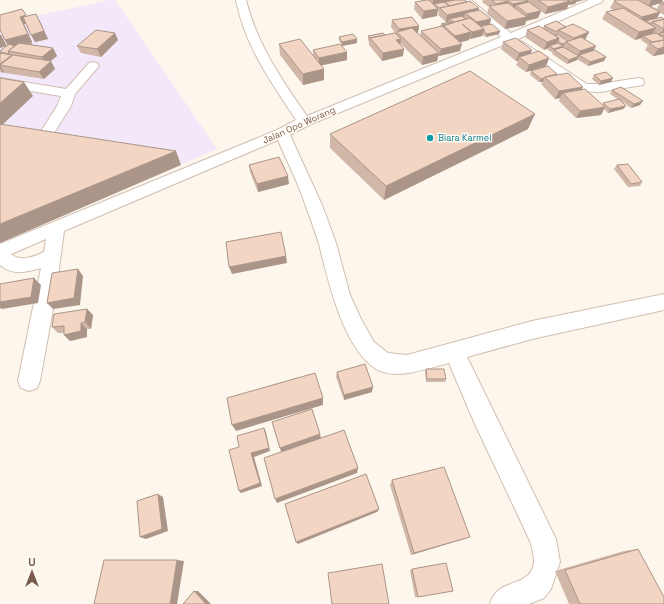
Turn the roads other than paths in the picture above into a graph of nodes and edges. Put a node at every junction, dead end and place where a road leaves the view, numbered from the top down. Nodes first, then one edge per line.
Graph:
1 (241, 0) edge
2 (465, 0) edge
3 (598, 0) edge
4 (630, 0) edge
5 (664, 7) edge
6 (651, 11) junction
7 (664, 18) edge
8 (509, 38) junction
9 (93, 66) dead end
10 (0, 82) edge
11 (638, 82) dead end
12 (69, 93) junction
13 (304, 122) junction
14 (282, 133) junction
15 (33, 162) edge
16 (132, 179) edge
17 (162, 184) junction
18 (56, 228) junction
19 (0, 251) edge
20 (52, 256) junction
21 (664, 302) edge
22 (454, 351) junction
23 (30, 381) dead end
24 (504, 604) edge

1 - 13 street
2 - 8 street
3 - 8 street, Jalan Opo Worang
4 - 6 street
5 - 6 street
6 - 7 street
8 - 11 street
8 - 13 street, Jalan Opo Worang
9 - 12 street
10 - 12 street
12 - 15 street
13 - 14 street, Jalan Opo Worang
14 - 17 street, Jalan Opo Worang
14 - 22 street
16 - 17 street
17 - 18 street, Jalan Opo Worang
18 - 19 street, Jalan Opo Worang
18 - 20 street
19 - 20 street
20 - 23 street
21 - 22 street
22 - 24 street

